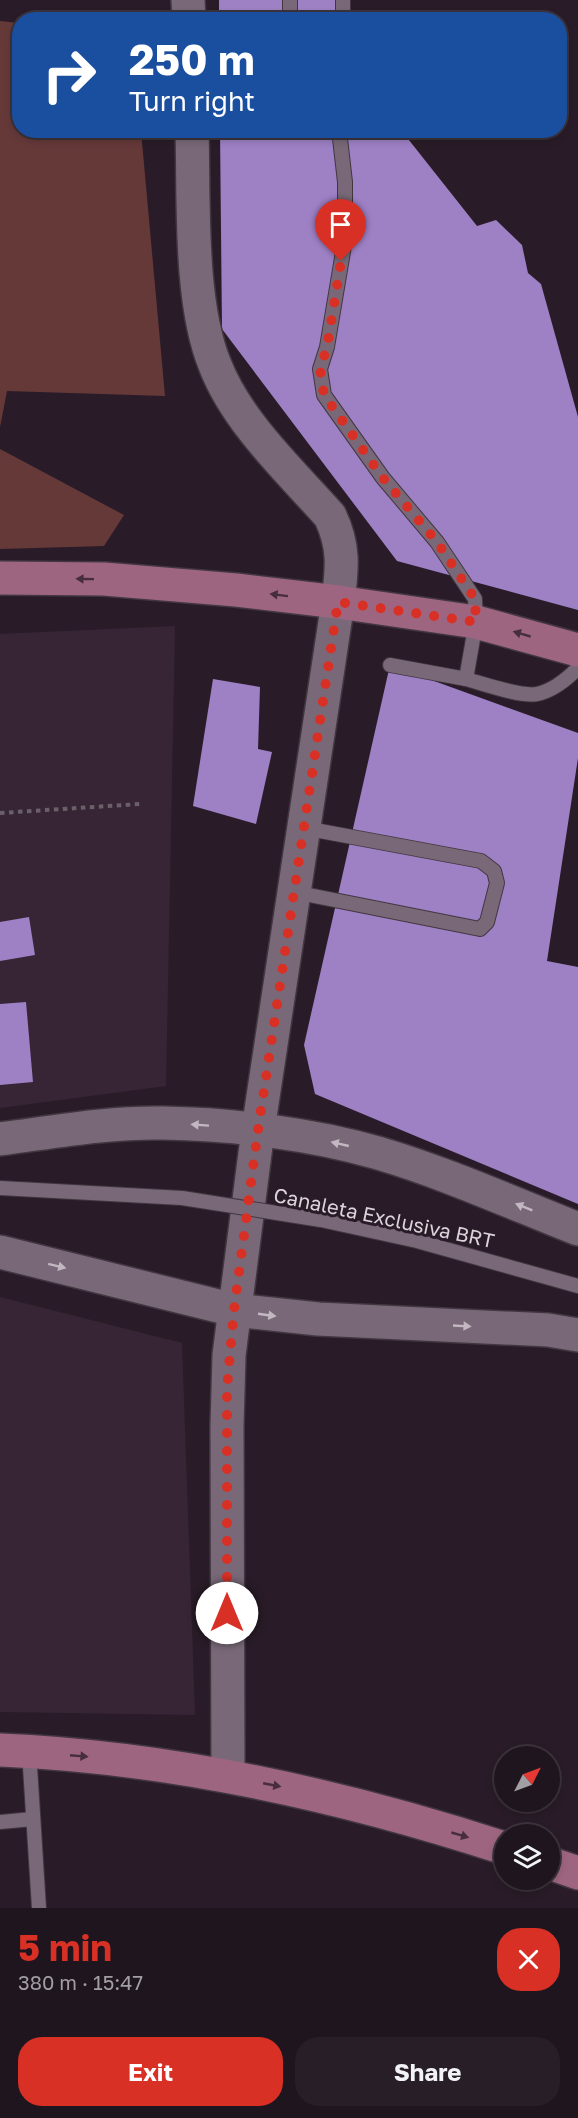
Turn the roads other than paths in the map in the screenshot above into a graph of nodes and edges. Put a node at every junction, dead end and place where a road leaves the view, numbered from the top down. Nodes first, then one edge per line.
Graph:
1 (192, 138) edge
2 (340, 138) edge
3 (0, 578) edge
4 (338, 602) junction
5 (476, 622) junction
6 (578, 650) edge
7 (390, 665) dead end
8 (578, 668) edge
9 (466, 679) junction
10 (303, 828) junction
11 (294, 892) junction
12 (258, 1130) junction
13 (0, 1139) edge
14 (0, 1188) edge
15 (578, 1229) edge
16 (0, 1252) edge
17 (578, 1286) edge
18 (234, 1310) junction
19 (578, 1335) edge
20 (15, 1751) edge
21 (228, 1776) junction
22 (33, 1819) junction
23 (0, 1822) edge
24 (494, 1845) edge
25 (560, 1867) edge
26 (578, 1873) edge
27 (39, 1908) edge

1 - 4 street
2 - 5 lane
4 -> 3 main road
4 - 5 main road
4 - 10 street
6 -> 5 main road
5 - 9 lane
7 - 9 lane
8 - 9 lane
10 - 11 street
10 - 11 lane
11 - 12 street
12 -> 13 street
15 -> 12 street
12 - 18 street
14 - 17 lane, Canaleta Exclusiva BRT, bridge
16 -> 18 street
18 -> 19 street
18 - 21 street
20 -> 21 main road
20 - 22 lane
21 -> 24 main road
22 - 23 lane
22 - 27 lane
25 - 26 main road

